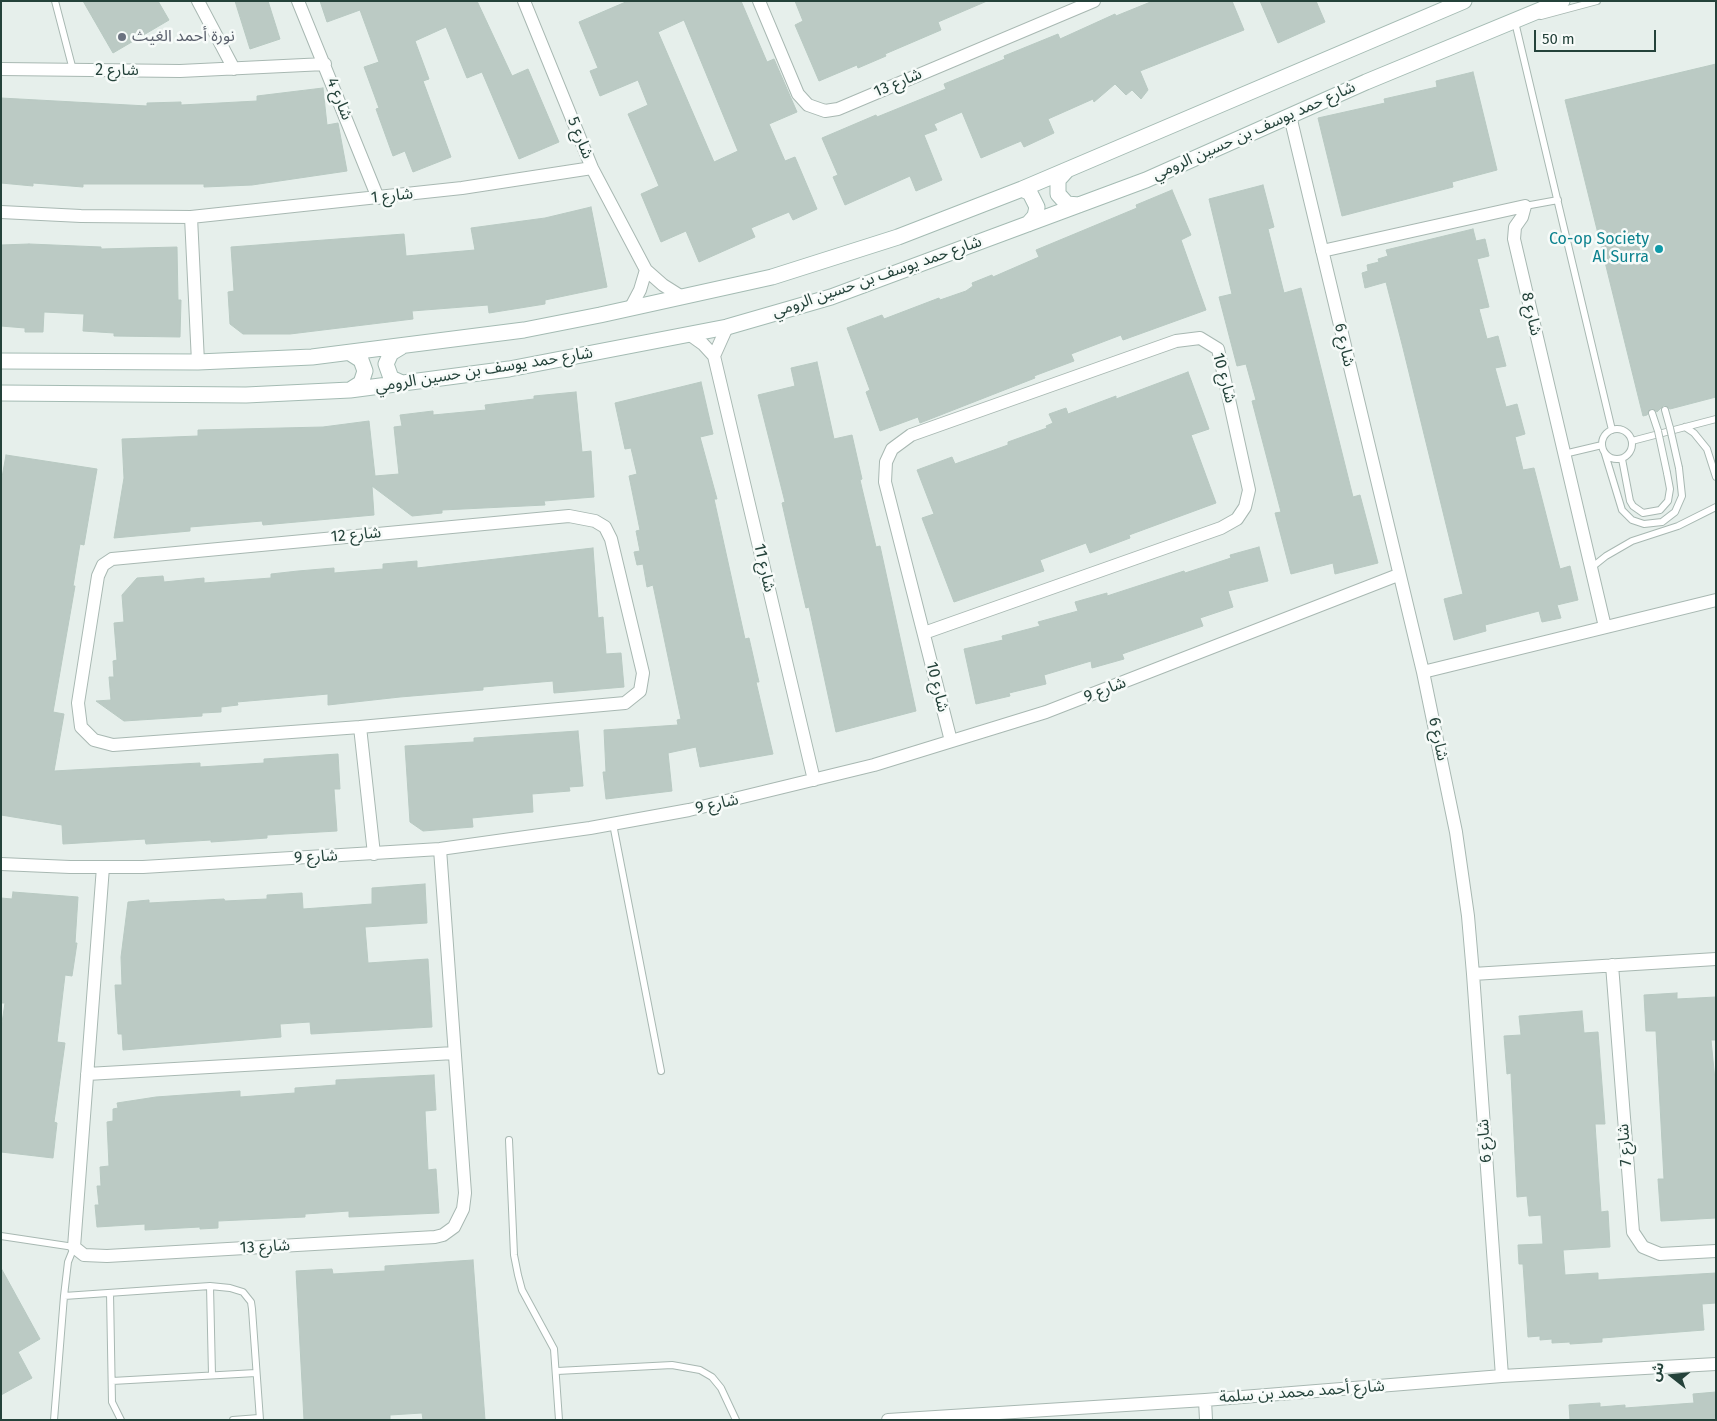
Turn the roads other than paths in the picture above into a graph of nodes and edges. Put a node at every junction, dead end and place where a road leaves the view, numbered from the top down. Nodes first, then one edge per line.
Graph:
1 (55, 1) edge
2 (198, 1) edge
3 (298, 1) edge
4 (539, 1) edge
5 (759, 1) edge
6 (1094, 1) edge
7 (1464, 1) edge
8 (1562, 1) edge
9 (1597, 1) edge
10 (525, 4) edge
11 (1521, 20) junction
12 (325, 64) junction
13 (1, 69) edge
14 (234, 69) junction
15 (74, 71) junction
16 (1290, 116) junction
17 (592, 168) junction
18 (1066, 170) junction
19 (1022, 189) junction
20 (378, 198) junction
21 (1558, 200) junction
22 (1080, 205) junction
23 (1525, 206) junction
24 (1, 212) edge
25 (191, 217) junction
26 (1028, 224) junction
27 (1322, 251) junction
28 (646, 270) junction
29 (682, 297) junction
30 (630, 309) junction
31 (727, 327) junction
32 (689, 334) junction
33 (401, 347) junction
34 (350, 353) junction
35 (714, 356) junction
36 (1, 361) edge
37 (198, 362) junction
38 (402, 383) junction
39 (350, 390) junction
40 (5, 397) edge
41 (1666, 410) dead end
42 (1652, 413) dead end
43 (1716, 419) edge
44 (1685, 427) junction
45 (1612, 430) junction
46 (1632, 441) junction
47 (1602, 445) junction
48 (1716, 450) edge
49 (1564, 454) junction
50 (1605, 454) junction
51 (1711, 458) junction
52 (1622, 459) junction
53 (1716, 476) edge
54 (1716, 507) edge
55 (1591, 568) junction
56 (1398, 575) junction
57 (1716, 600) edge
58 (1606, 627) junction
59 (924, 633) junction
60 (1423, 672) junction
61 (360, 727) junction
62 (951, 741) junction
63 (814, 780) junction
64 (613, 824) junction
65 (440, 849) junction
66 (374, 854) junction
67 (1, 864) edge
68 (102, 868) junction
69 (1716, 959) edge
70 (1612, 965) junction
71 (1473, 974) junction
72 (454, 1053) junction
73 (661, 1071) dead end
74 (86, 1074) junction
75 (510, 1140) dead end
76 (1, 1236) edge
77 (74, 1248) junction
78 (1716, 1251) edge
79 (210, 1286) junction
80 (110, 1293) junction
81 (64, 1296) junction
82 (1716, 1364) edge
83 (557, 1371) junction
84 (256, 1373) junction
85 (212, 1375) junction
86 (1502, 1376) junction
87 (112, 1380) junction
88 (1205, 1400) junction
89 (995, 1416) edge
90 (260, 1419) edge
91 (54, 1420) edge
92 (121, 1420) edge
93 (233, 1420) edge
94 (559, 1420) edge
95 (736, 1420) edge
96 (888, 1420) edge
97 (1206, 1420) edge

1 - 15 lane
2 - 14 street
3 - 12 street, شارع 4
4 - 10 street
5 - 6 street, شارع 13
7 - 18 street, شارع حمد يوسف بن حسين الرومي
8 - 11 street, شارع حمد يوسف بن حسين الرومي
9 - 11 lane
10 - 17 street, شارع 5
11 - 16 street, شارع حمد يوسف بن حسين الرومي
11 - 21 lane
12 - 14 street, شارع 2
12 - 20 street, شارع 4
13 - 15 street, شارع 2
14 - 15 street, شارع 2
16 - 22 street, شارع حمد يوسف بن حسين الرومي
16 - 27 street, شارع 6
17 - 20 street, شارع 1
17 - 28 street, شارع 5
18 - 19 street, شارع حمد يوسف بن حسين الرومي
18 - 22 street
19 - 26 street
19 - 29 street, شارع حمد يوسف بن حسين الرومي
20 - 25 street, شارع 1
21 - 23 lane
21 - 45 lane
22 - 26 street, شارع حمد يوسف بن حسين الرومي
23 - 27 street
23 - 49 street, شارع 8
24 - 25 street, شارع 1
25 - 37 street
26 - 31 street, شارع حمد يوسف بن حسين الرومي
27 - 56 street, شارع 6
28 - 29 street, شارع 5
28 - 30 street
29 - 30 street, شارع حمد يوسف بن حسين الرومي
30 - 33 street, شارع حمد يوسف بن حسين الرومي
31 - 32 street, شارع حمد يوسف بن حسين الرومي
31 - 35 street
32 - 35 street
32 - 38 street, شارع حمد يوسف بن حسين الرومي
33 - 34 street, شارع حمد يوسف بن حسين الرومي
33 - 38 street
34 - 37 street, شارع حمد يوسف بن حسين الرومي
34 - 39 street
35 - 63 street, شارع 11
36 - 37 street, شارع حمد يوسف بن حسين الرومي
38 - 39 street, شارع حمد يوسف بن حسين الرومي
39 - 40 street, شارع حمد يوسف بن حسين الرومي
41 - 50 lane, bridge
42 - 52 lane, bridge
43 - 44 lane
44 - 46 lane
44 - 51 lane
45 - 46 lane
45 - 47 lane
46 - 52 lane
47 - 49 lane
47 - 50 lane
48 - 51 lane
49 - 55 street, شارع 8
50 - 52 lane
51 - 53 lane
54 - 55 lane
55 - 58 street, شارع 8
56 - 60 street, شارع 6
56 - 62 street, شارع 9
57 - 58 street
58 - 60 street
59 - 59 street, شارع 10
59 - 62 street, شارع 10
60 - 71 street, شارع 6
61 - 61 street, شارع 12
61 - 66 street
62 - 63 street, شارع 9
63 - 64 street, شارع 9
64 - 65 street, شارع 9
64 - 73 lane
65 - 66 street, شارع 9
65 - 72 street, شارع 13
66 - 68 street, شارع 9
67 - 68 street, شارع 9
68 - 74 street
69 - 70 street
70 - 71 street
70 - 78 street, شارع 7
71 - 86 street, شارع 6
72 - 74 street
72 - 77 street, شارع 13
74 - 77 street
75 - 83 lane
76 - 77 lane
77 - 81 lane
79 - 80 lane
79 - 84 lane
79 - 85 lane
80 - 81 lane
80 - 87 lane
81 - 91 lane
82 - 86 street, شارع أحمد محمد بن سلمة
83 - 94 lane
83 - 95 lane
84 - 85 lane
84 - 90 lane
85 - 87 lane
86 - 88 street, شارع أحمد محمد بن سلمة
87 - 92 lane
88 - 89 street, شارع أحمد محمد بن سلمة
88 - 97 street
89 - 96 street, شارع أحمد محمد بن سلمة
90 - 93 lane

